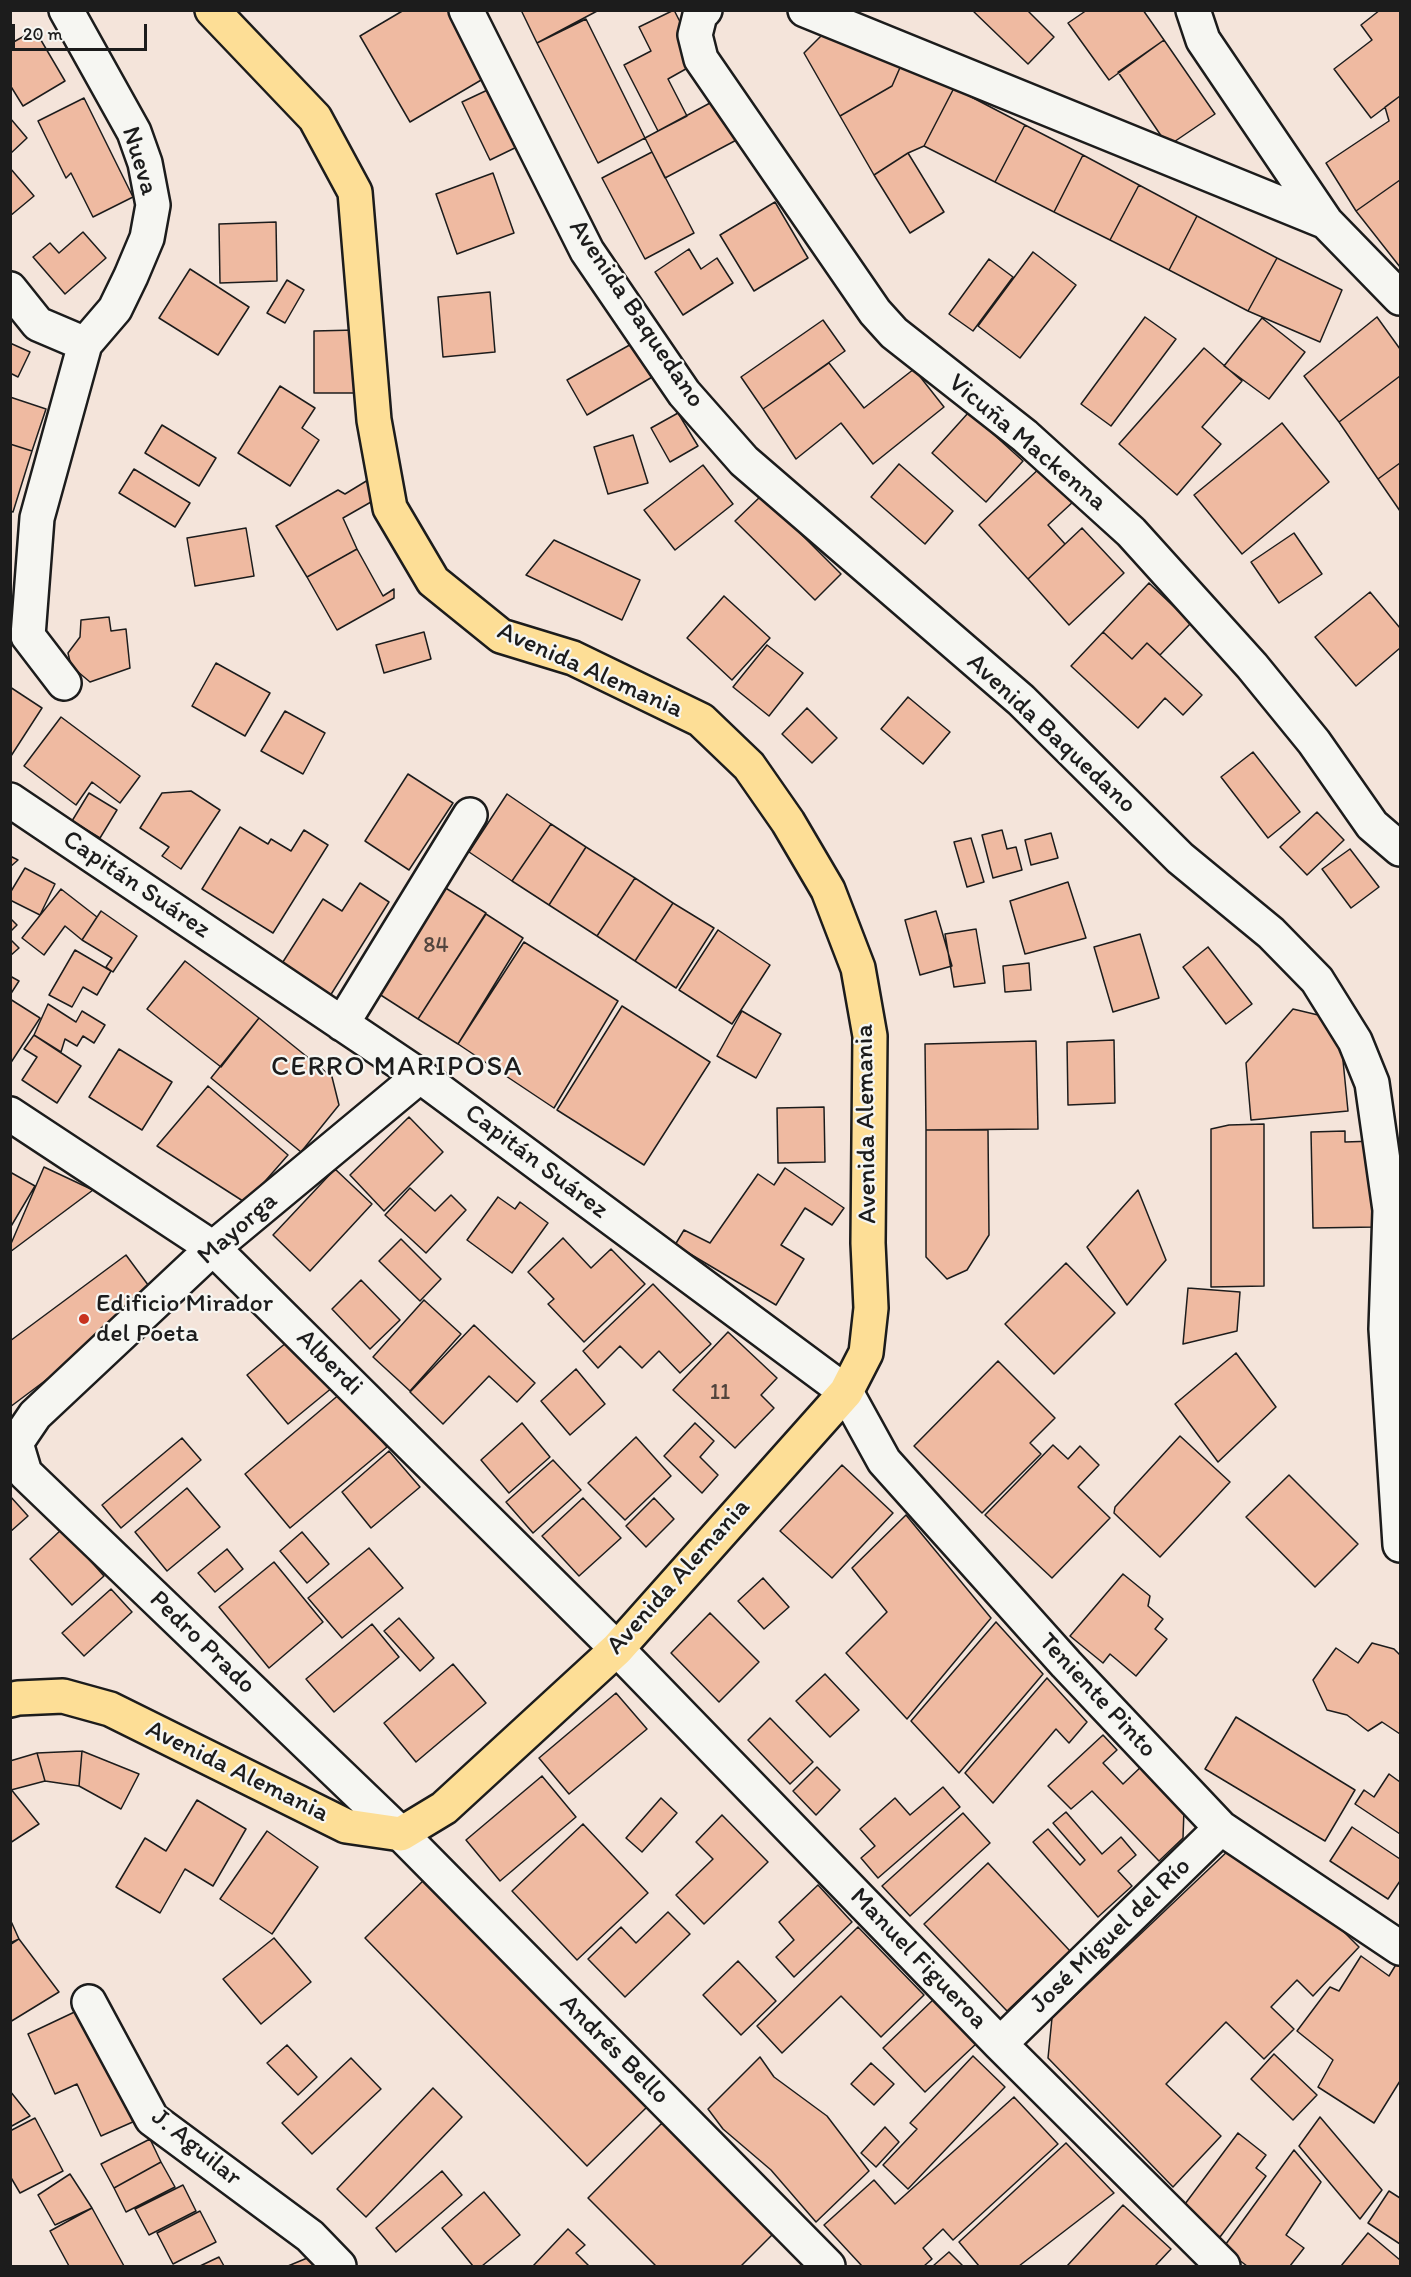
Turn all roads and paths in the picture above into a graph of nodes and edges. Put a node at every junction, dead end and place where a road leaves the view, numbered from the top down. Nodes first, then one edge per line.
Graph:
1 (66, 10) edge
2 (212, 10) edge
3 (466, 10) edge
4 (804, 10) edge
5 (1193, 10) edge
6 (701, 12) edge
7 (1326, 222) junction
8 (10, 289) edge
9 (1401, 298) edge
10 (85, 344) junction
11 (64, 683) dead end
12 (10, 800) edge
13 (470, 815) dead end
14 (1401, 849) edge
15 (342, 1024) junction
16 (420, 1076) junction
17 (10, 1114) edge
18 (213, 1248) junction
19 (846, 1392) junction
20 (16, 1443) joint
21 (1401, 1545) edge
22 (617, 1648) junction
23 (10, 1700) edge
24 (1221, 1828) junction
25 (401, 1834) junction
26 (1401, 1948) edge
27 (89, 2002) dead end
28 (1000, 2044) junction
29 (817, 2263) edge
30 (339, 2266) edge
31 (1223, 2266) edge

1 - 10 street, Nueva
2 - 19 main road, Avenida Alemania
3 - 21 street, Avenida Baquedano
4 - 7 street
5 - 7 street
6 - 14 street, Vicuña Mackenna
7 - 9 street
8 - 10 street
10 - 11 street, Nueva
12 - 15 street, Capitán Suárez
13 - 15 street
15 - 16 street, Capitán Suárez
16 - 18 street, Mayorga
16 - 19 street, Capitán Suárez
17 - 18 street, Alberdi
18 - 20 street, Mayorga
18 - 22 street, Alberdi
19 - 22 main road, Avenida Alemania
19 - 24 street, Teniente Pinto
20 - 25 street, Pedro Prado
22 - 25 main road, Avenida Alemania
22 - 28 street, Manuel Figueroa
23 - 25 main road, Avenida Alemania
24 - 26 street, Teniente Pinto
24 - 28 street, José Miguel del Río
25 - 29 street, Andrés Bello
27 - 30 street, J. Aguilar
28 - 31 street, Manuel Figueroa

